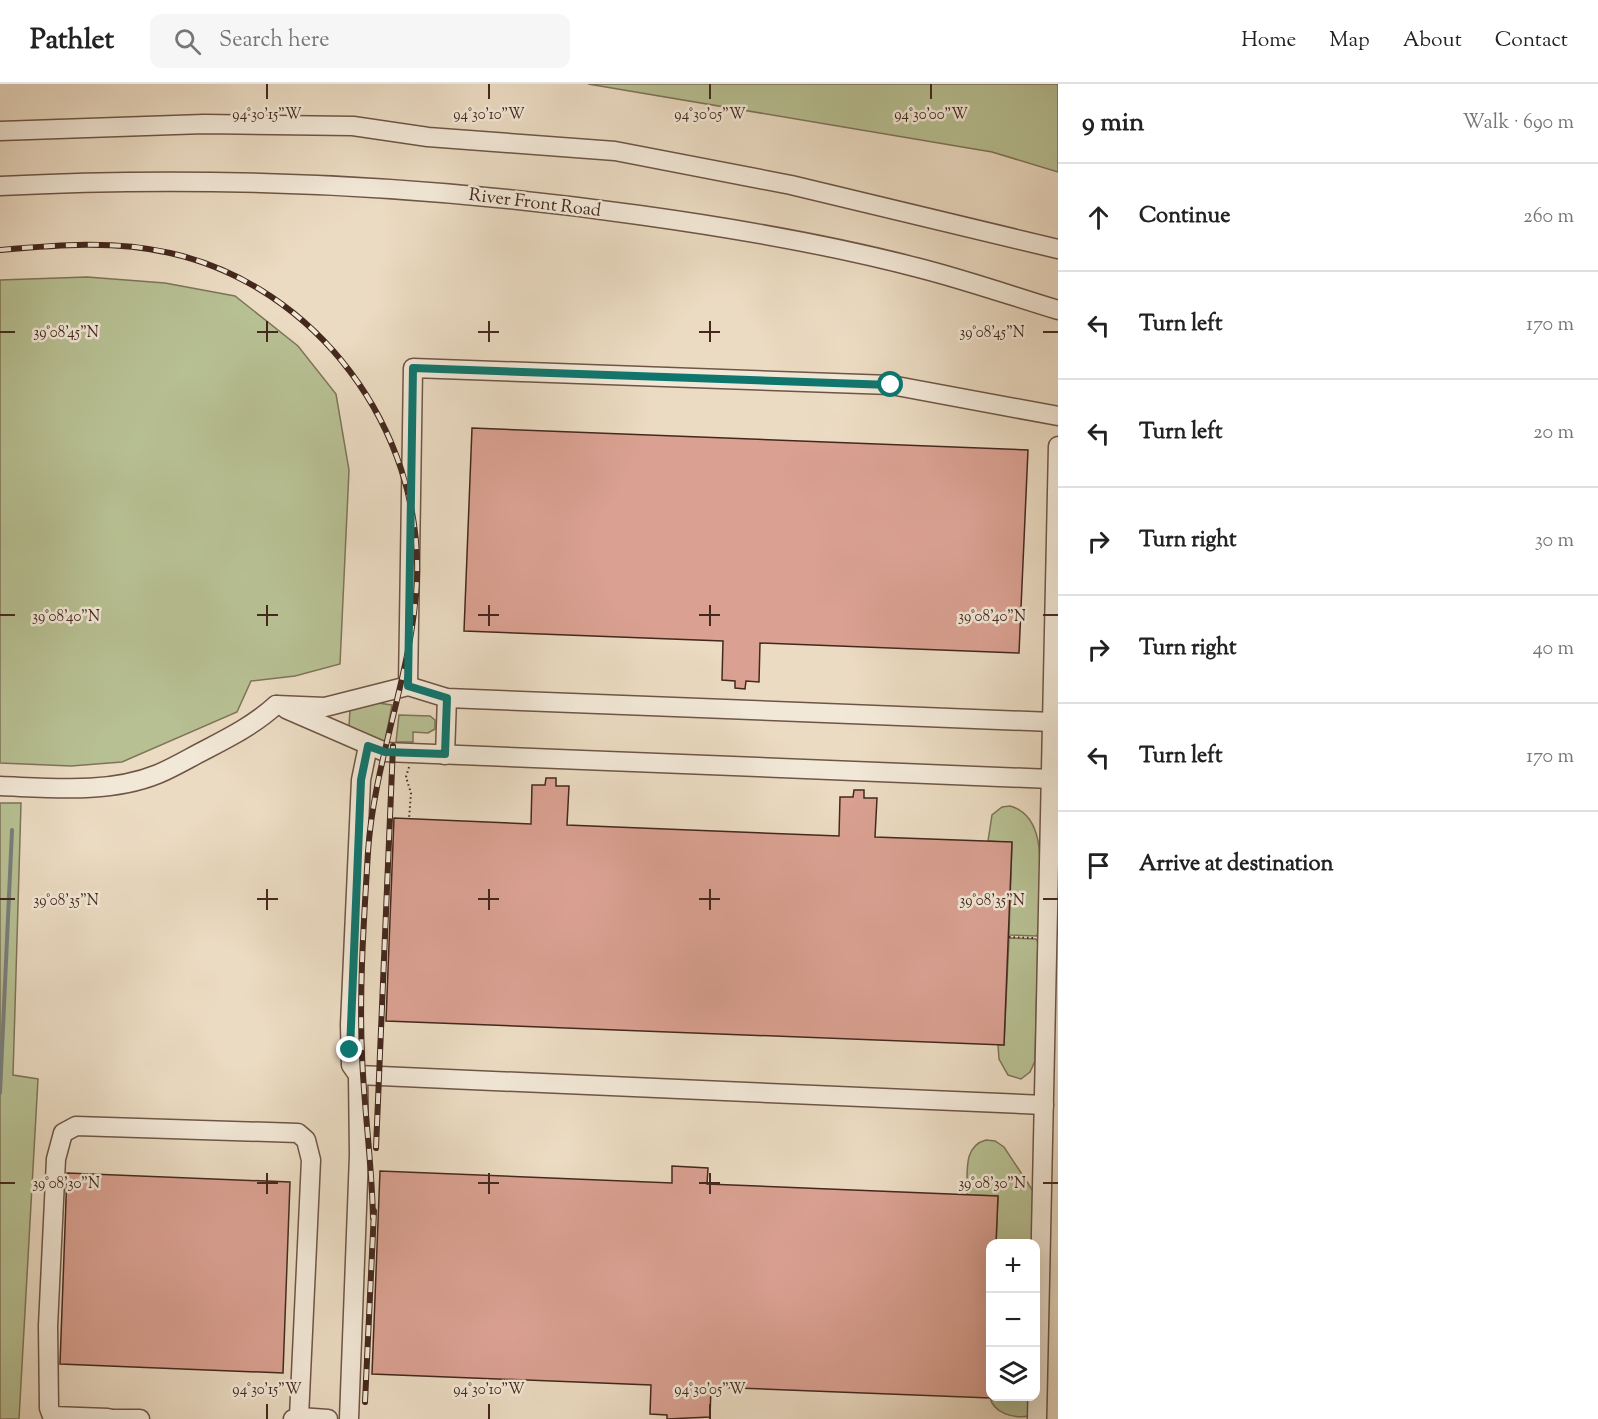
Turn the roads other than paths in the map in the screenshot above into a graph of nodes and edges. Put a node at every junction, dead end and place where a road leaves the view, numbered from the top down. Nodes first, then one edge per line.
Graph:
1 (0, 131) edge
2 (0, 186) edge
3 (1058, 249) edge
4 (1058, 310) edge
5 (1058, 416) edge
6 (1058, 446) edge
7 (408, 686) junction
8 (447, 698) junction
9 (276, 705) junction
10 (1052, 722) junction
11 (368, 746) junction
12 (445, 754) junction
13 (1051, 779) junction
14 (0, 786) edge
15 (358, 1075) junction
16 (1044, 1105) junction
17 (108, 1418) edge
18 (296, 1418) edge
19 (140, 1419) edge
20 (328, 1419) edge
21 (349, 1419) edge
22 (1037, 1419) edge

1 - 3 street
2 - 4 street, River Front Road
5 - 7 street
6 - 10 street
7 - 8 street
7 - 9 street
8 - 10 street
8 - 12 street
9 - 11 street
9 - 14 street
10 - 13 street
11 - 12 street
11 - 15 street
12 - 13 street
13 - 16 street
15 - 16 street
15 - 21 street
16 - 22 street
17 - 18 street
17 - 19 street
18 - 20 street

